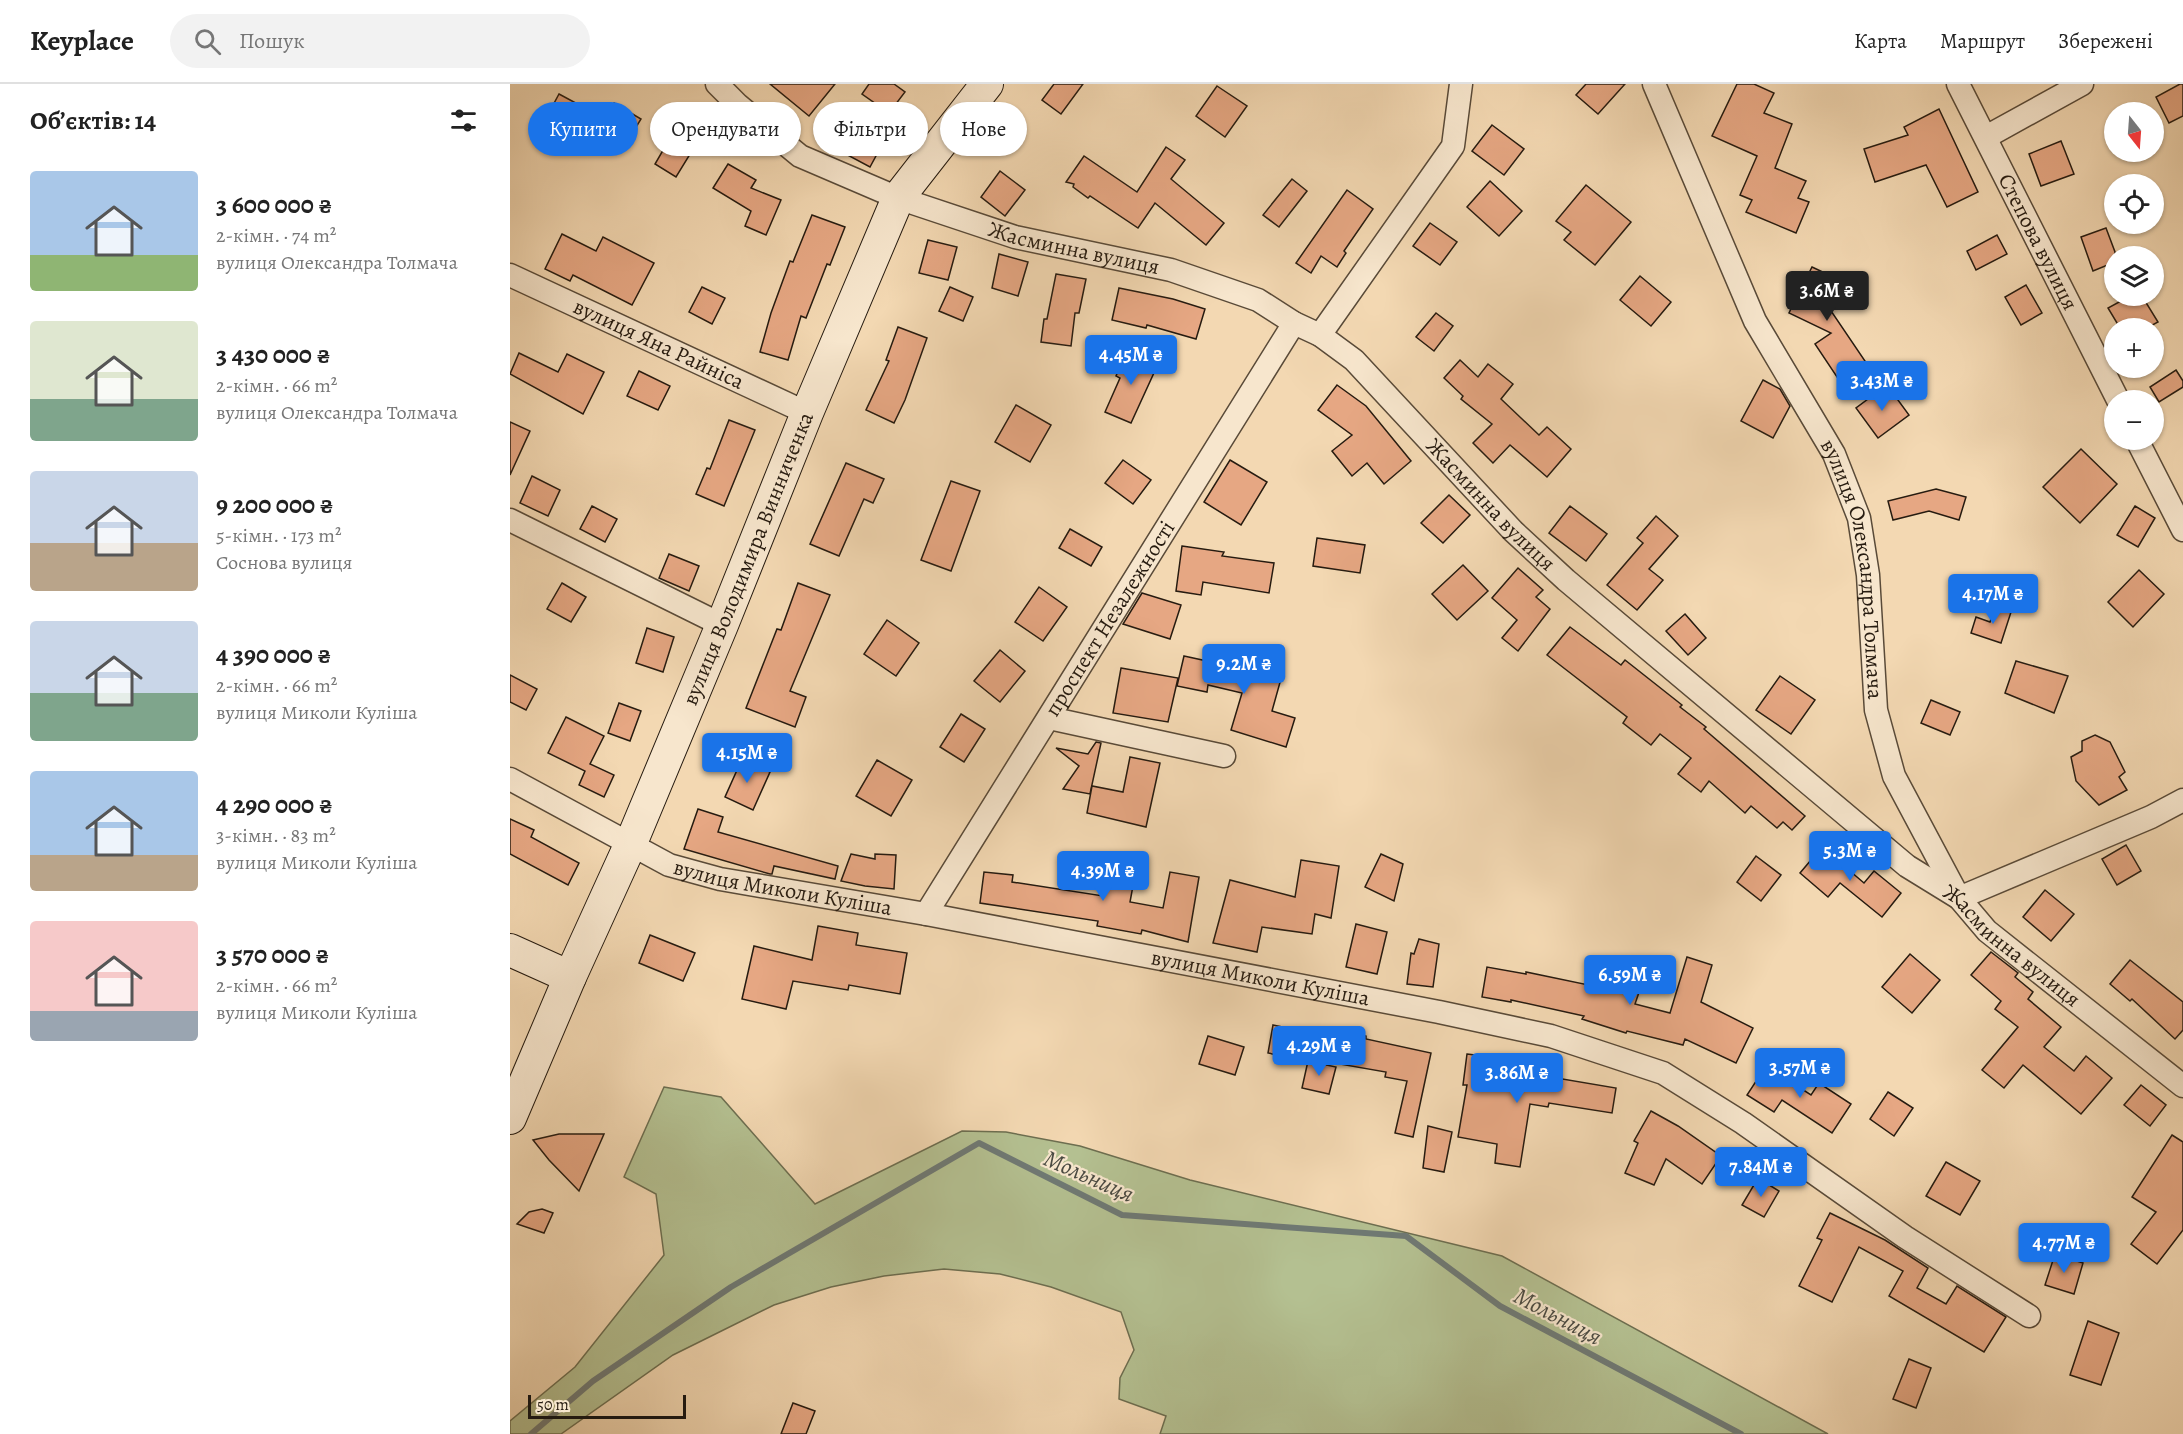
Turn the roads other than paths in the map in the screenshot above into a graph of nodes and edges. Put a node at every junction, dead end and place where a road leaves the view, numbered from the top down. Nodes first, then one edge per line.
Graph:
1 (717, 84) edge
2 (987, 84) edge
3 (1461, 84) edge
4 (1654, 84) edge
5 (1958, 84) edge
6 (2082, 84) edge
7 (1986, 137) junction
8 (898, 198) junction
9 (510, 275) edge
10 (1294, 323) junction
11 (1320, 335) junction
12 (2113, 390) edge
13 (807, 413) junction
14 (2142, 450) edge
15 (510, 520) edge
16 (2183, 530) edge
17 (722, 626) junction
18 (1049, 718) junction
19 (1224, 756) dead end
20 (510, 779) edge
21 (2183, 800) edge
22 (631, 843) junction
23 (1959, 898) junction
24 (926, 915) junction
25 (510, 950) edge
26 (570, 977) junction
27 (2183, 1086) edge
28 (510, 1118) edge
29 (2029, 1316) dead end

1 - 8 street, Жасминна вулиця
2 - 8 main road, вулиця Володимира Винниченка
3 - 11 street
4 - 23 street, вулиця Олександра Толмача
5 - 7 street, Степова вулиця
6 - 7 street
7 - 12 street, Степова вулиця
8 - 10 street, Жасминна вулиця
8 - 13 main road, вулиця Володимира Винниченка
9 - 13 street, вулиця Яна Райніса
10 - 11 street, Жасминна вулиця
10 - 18 street, проспект Незалежності
11 - 23 street, Жасминна вулиця
13 - 17 main road, вулиця Володимира Винниченка
14 - 16 street
15 - 17 street
17 - 22 main road, вулиця Володимира Винниченка
18 - 19 street
18 - 24 street, проспект Незалежності
20 - 22 street, вулиця Миколи Куліша
21 - 23 street
22 - 24 street, вулиця Миколи Куліша
22 - 26 main road, вулиця Володимира Винниченка
23 - 27 street, Жасминна вулиця
24 - 29 street, вулиця Миколи Куліша
25 - 26 main road
26 - 28 main road, вулиця Володимира Винниченка

